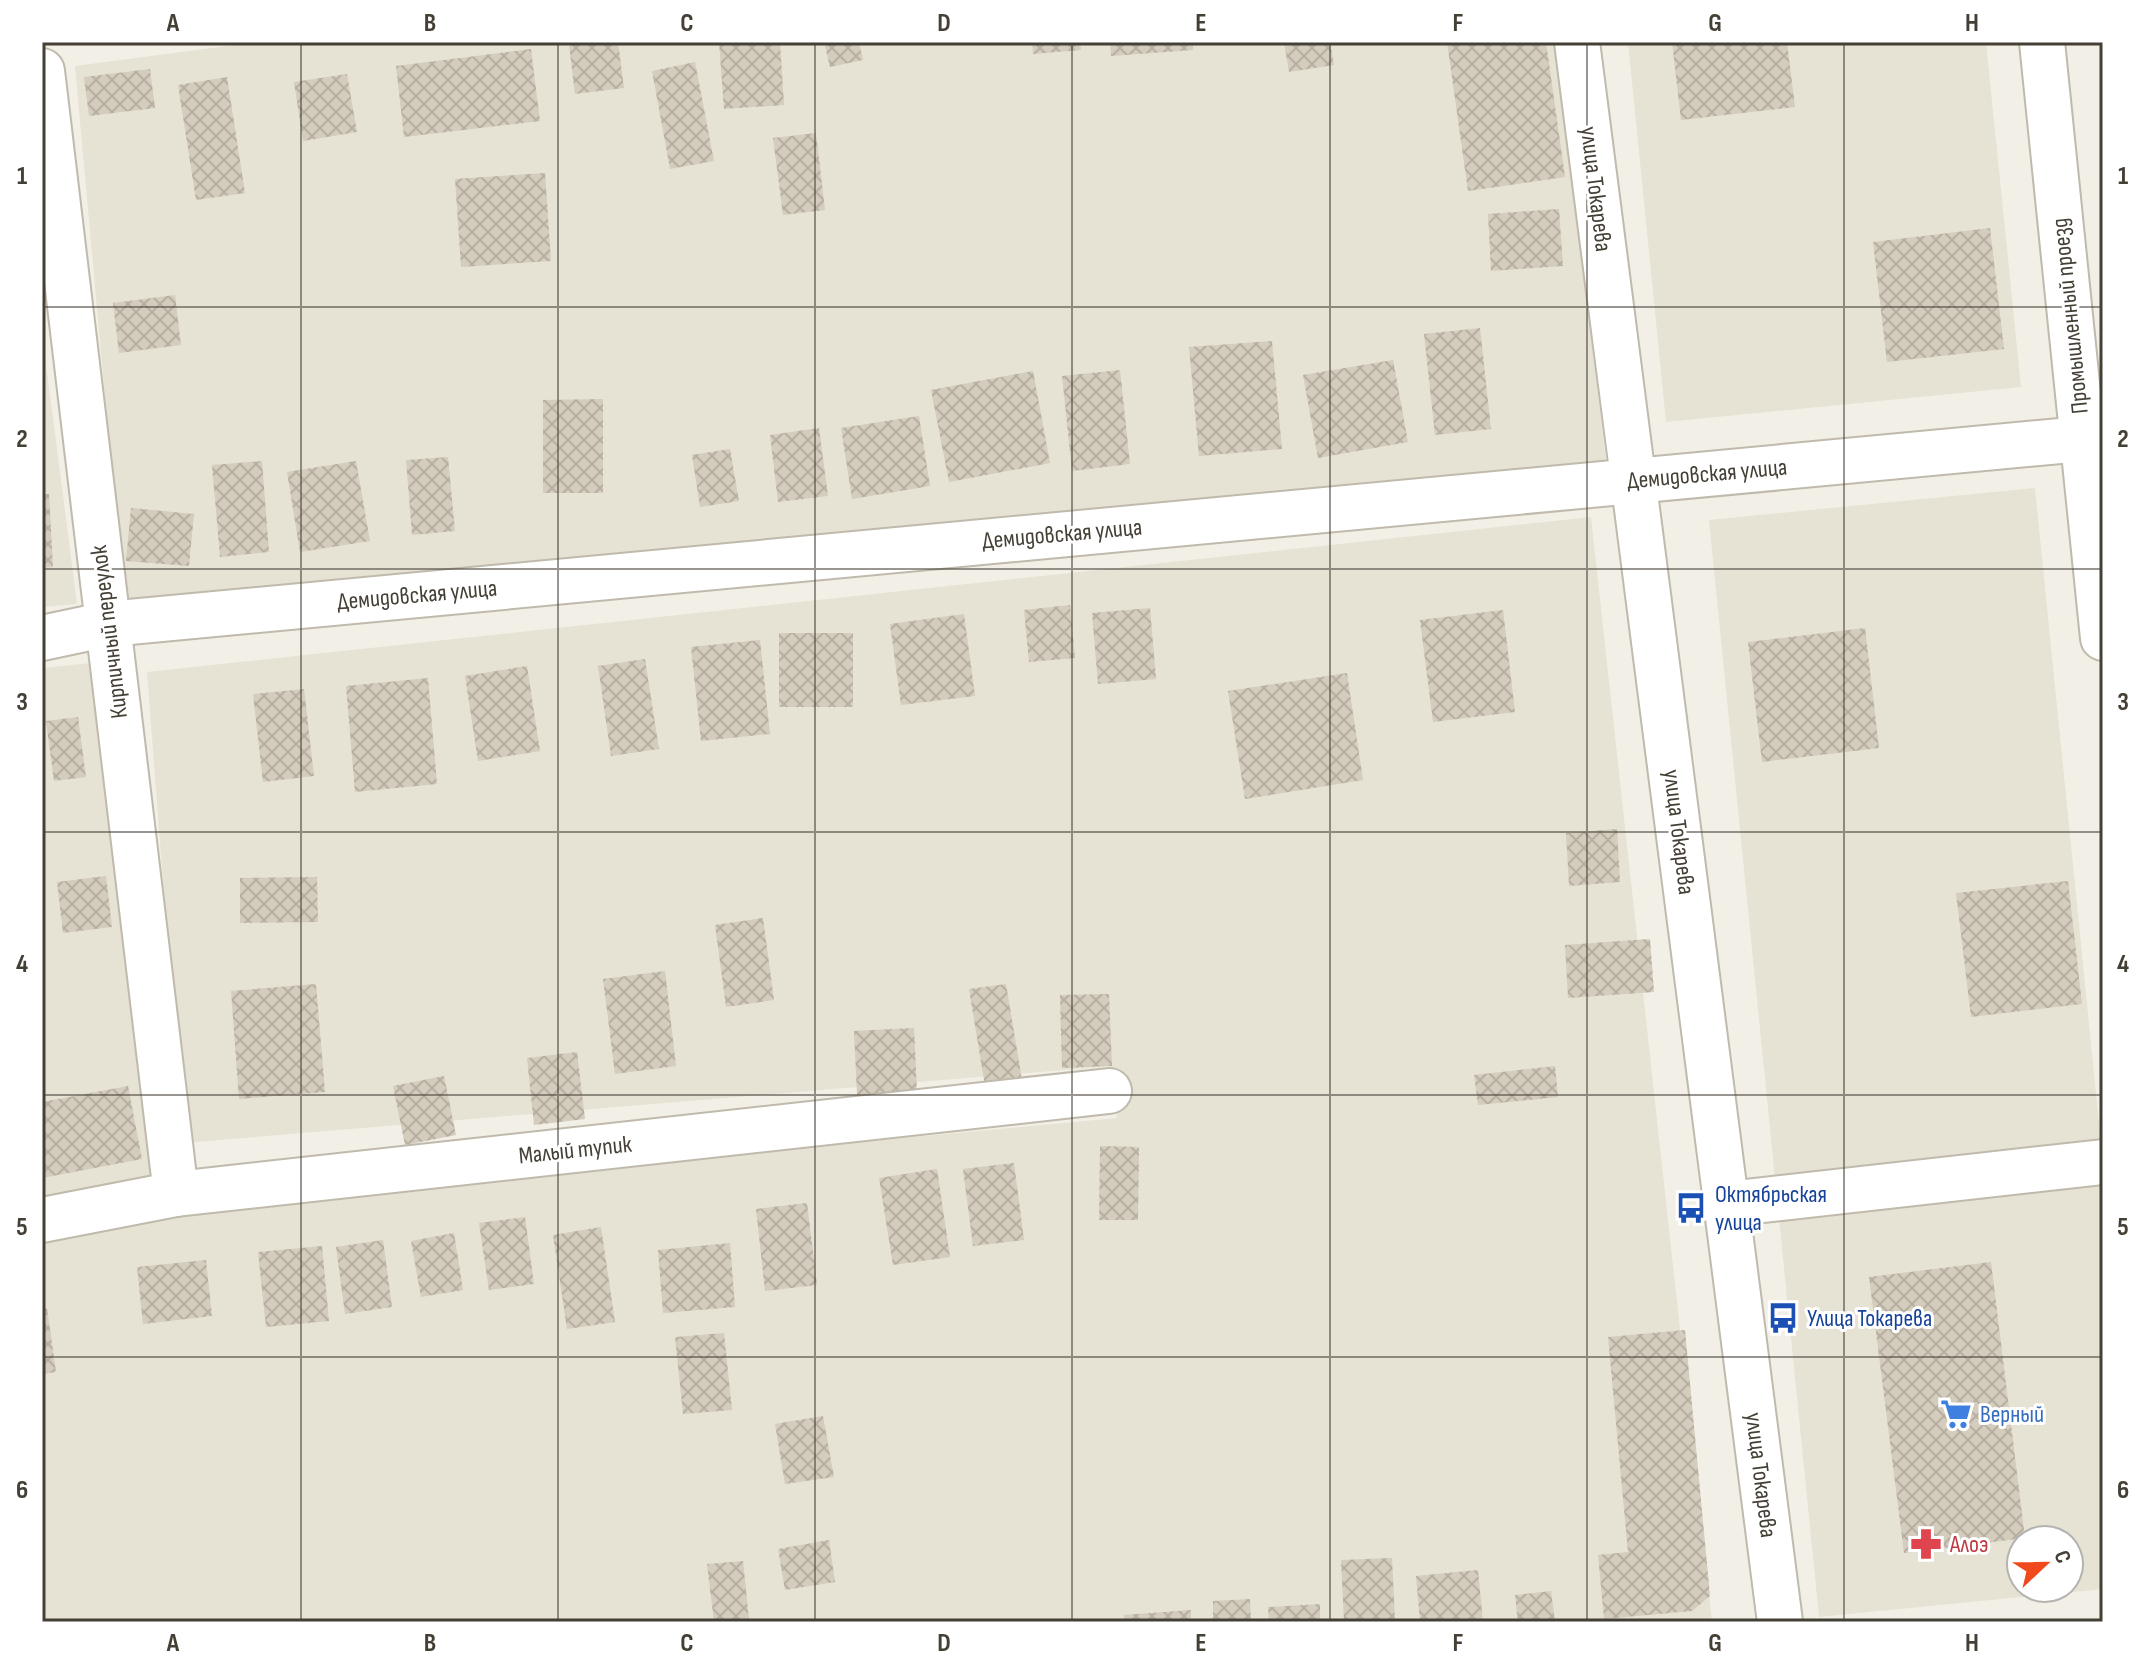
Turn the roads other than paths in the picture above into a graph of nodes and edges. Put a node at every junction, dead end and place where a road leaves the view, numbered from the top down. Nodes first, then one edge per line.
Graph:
1 (53, 42) edge
2 (1577, 42) edge
3 (2042, 42) edge
4 (42, 43) edge
5 (42, 71) edge
6 (2093, 438) edge
7 (1634, 480) junction
8 (108, 624) junction
9 (42, 638) edge
10 (2103, 638) edge
11 (1109, 1091) dead end
12 (2103, 1162) edge
13 (176, 1194) junction
14 (1727, 1204) junction
15 (42, 1220) edge
16 (1780, 1622) edge

1 - 4 street
2 - 7 street, улица Токарева
3 - 6 street, Промышленный проезд
5 - 8 street, Кирпичный переулок
6 - 7 street, Демидовская улица
6 - 10 street, Промышленный проезд
7 - 8 street, Демидовская улица
7 - 14 street, улица Токарева
8 - 9 street, Демидовская улица
8 - 13 street, Кирпичный переулок
11 - 13 street, Малый тупик
12 - 14 street
13 - 15 street, Малый тупик
14 - 16 street, улица Токарева

